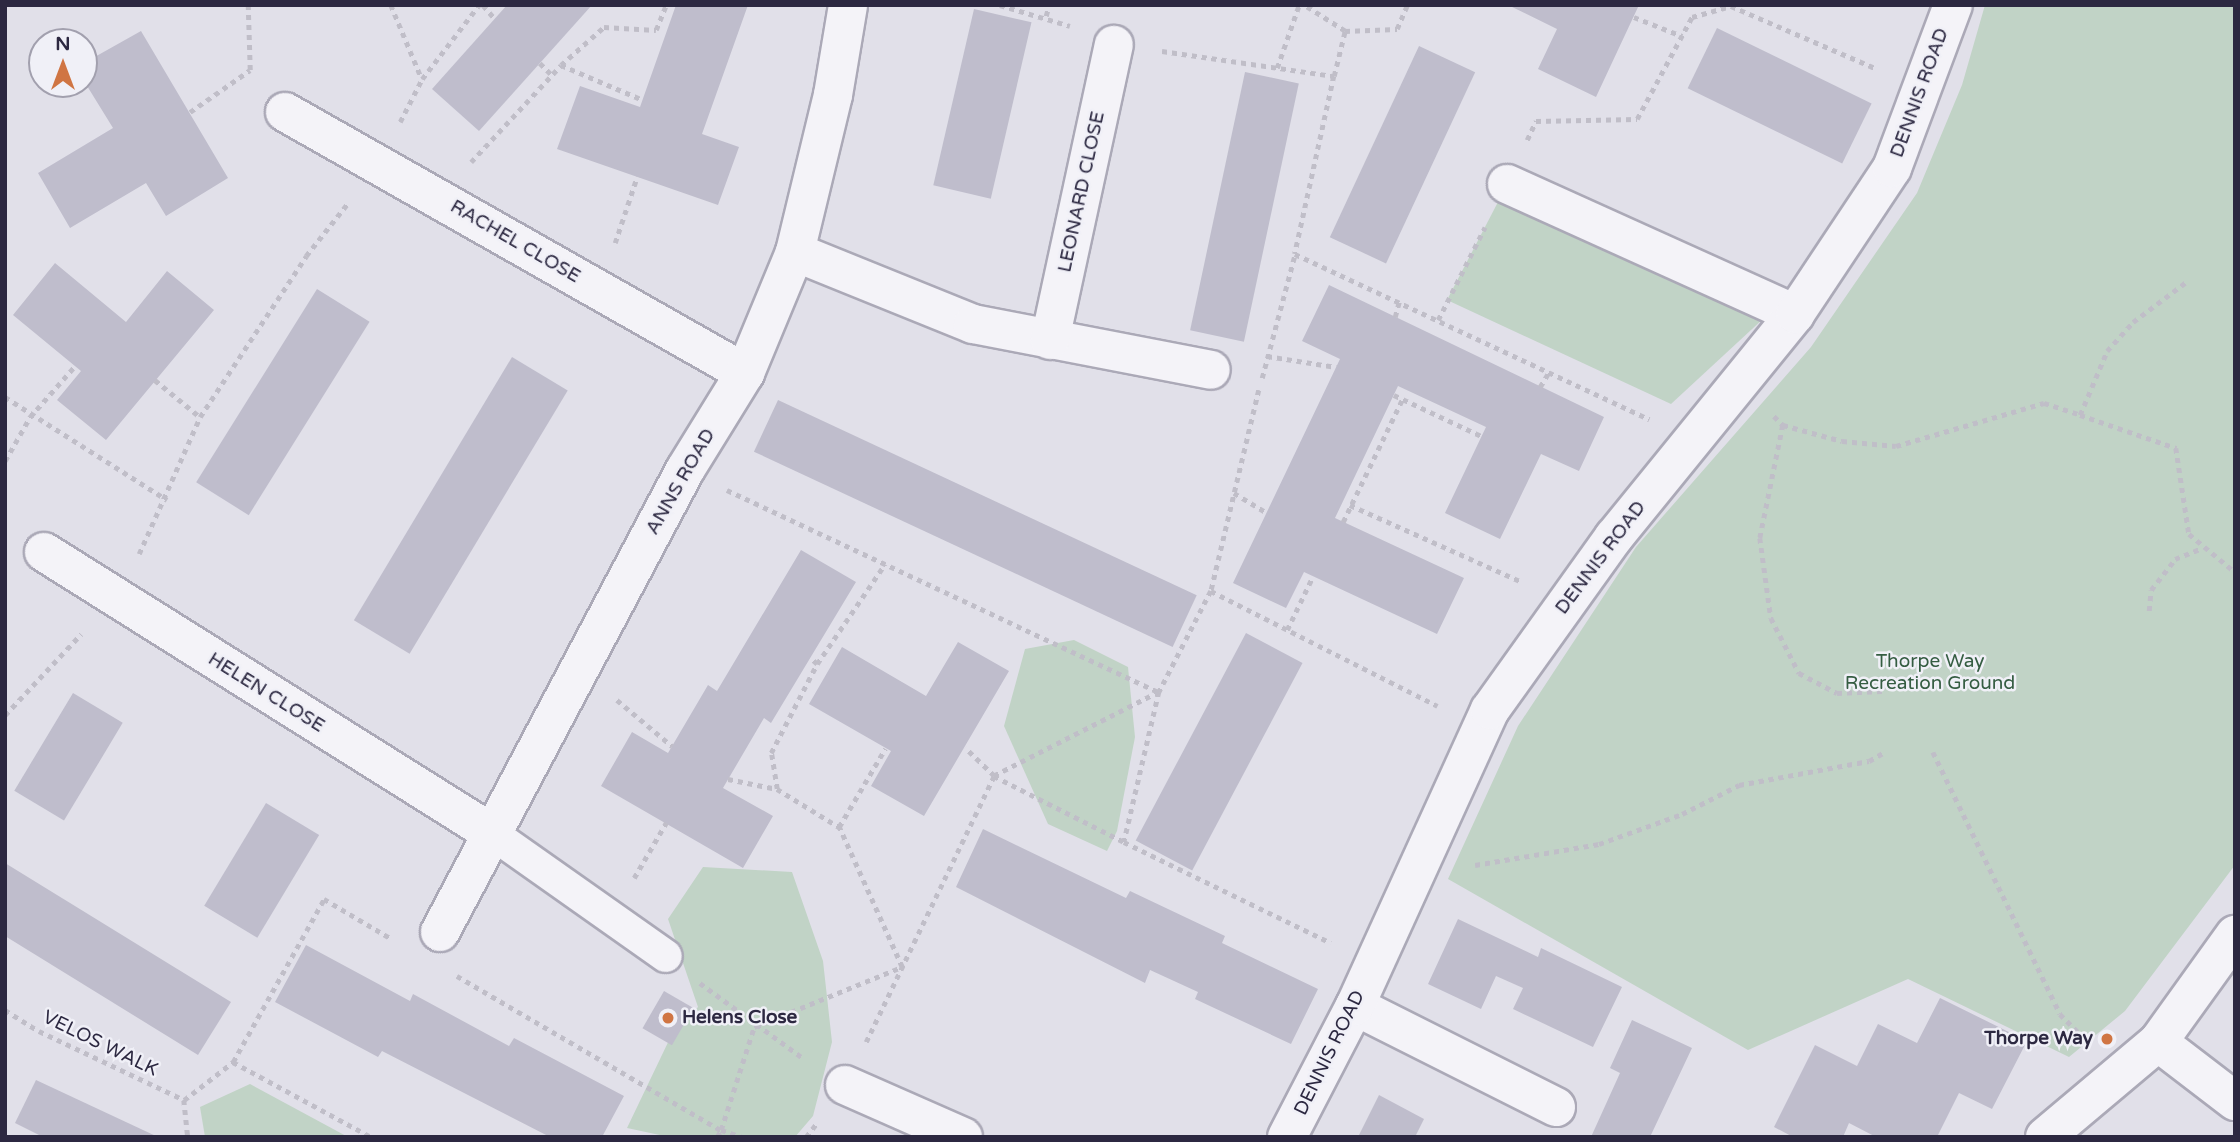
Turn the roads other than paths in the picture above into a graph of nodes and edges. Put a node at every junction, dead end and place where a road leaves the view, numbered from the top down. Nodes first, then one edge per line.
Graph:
1 (848, 5) edge
2 (1953, 5) edge
3 (1114, 45) road end
4 (285, 111) dead end
5 (1507, 184) road end
6 (795, 252) junction
7 (1795, 314) junction
8 (1050, 340) junction
9 (1212, 370) dead end
10 (745, 373) junction
11 (44, 552) dead end
12 (489, 832) junction
13 (440, 932) dead end
14 (2235, 935) edge
15 (666, 956) road end
16 (1355, 1006) junction
17 (2158, 1042) junction
18 (845, 1085) road end
19 (2235, 1101) edge
20 (1556, 1107) dead end
21 (963, 1137) edge
22 (1287, 1137) edge
23 (2045, 1137) edge

1 - 6 street, ANNS ROAD
2 - 7 street, DENNIS ROAD
3 - 8 street, LEONARD CLOSE
4 - 10 street, RACHEL CLOSE
5 - 7 street
6 - 8 street
6 - 10 street, ANNS ROAD
7 - 16 street, DENNIS ROAD
8 - 9 street
10 - 12 street, ANNS ROAD
11 - 12 street, HELEN CLOSE
12 - 13 street, ANNS ROAD
12 - 15 lane
14 - 17 street
16 - 20 street
16 - 22 street, DENNIS ROAD
17 - 19 street
17 - 23 street
18 - 21 street

